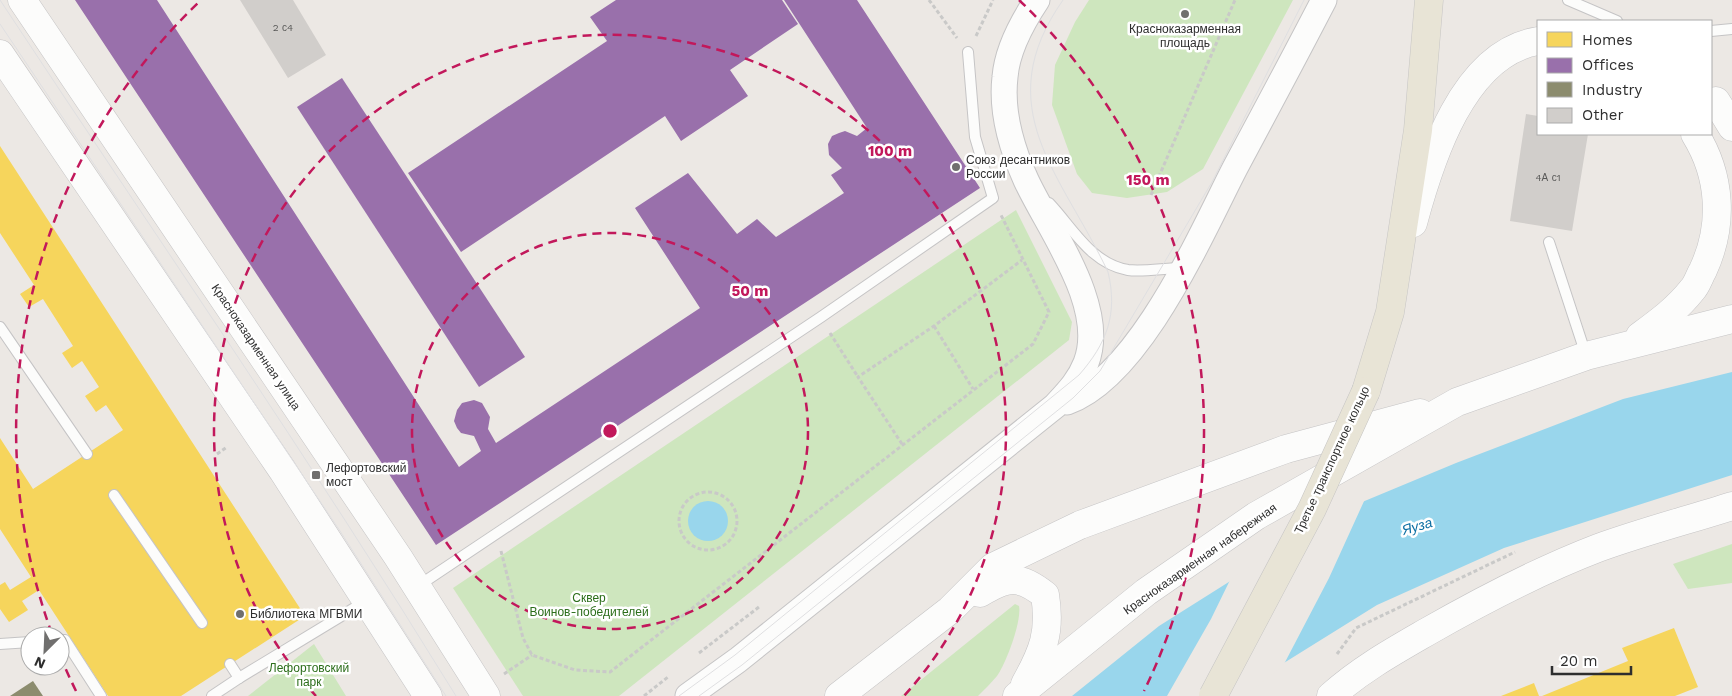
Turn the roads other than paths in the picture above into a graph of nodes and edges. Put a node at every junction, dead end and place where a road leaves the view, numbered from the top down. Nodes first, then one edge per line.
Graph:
1 (22, 0) edge
2 (1037, 0) edge
3 (1324, 0) edge
4 (1429, 0) edge
5 (1568, 0) edge
6 (1615, 20) edge
7 (1732, 29) edge
8 (1712, 31) edge
9 (1537, 41) edge
10 (968, 52) road end
11 (0, 54) edge
12 (1716, 102) dead end
13 (1732, 127) edge
14 (1696, 135) edge
15 (1026, 179) junction
16 (1548, 242) dead end
17 (1183, 268) junction
18 (1390, 312) junction
19 (1732, 319) edge
20 (0, 327) edge
21 (1627, 345) junction
22 (1586, 356) junction
23 (1457, 402) junction
24 (1055, 406) junction
25 (87, 454) dead end
26 (114, 495) dead end
27 (1732, 506) edge
28 (417, 587) junction
29 (366, 600) junction
30 (950, 610) junction
31 (202, 623) dead end
32 (20, 643) edge
33 (0, 644) edge
34 (70, 648) edge
35 (230, 664) dead end
36 (239, 678) junction
37 (1018, 694) edge
38 (101, 696) edge
39 (212, 696) edge
40 (428, 696) edge
41 (486, 696) edge
42 (688, 696) edge
43 (839, 696) edge
44 (1213, 696) edge
45 (1331, 696) edge

1 - 28 main road, Красноказарменная улица
2 - 15 street
3 - 17 street
4 - 18 main road, Третье транспортное кольцо
5 - 6 lane
7 - 8 lane
9 - 18 main road
10 - 28 lane
11 - 29 main road
12 - 13 main road
14 - 21 main road
15 - 17 lane
15 - 24 street
16 - 22 lane
17 - 24 street
18 - 44 main road, Третье транспортное кольцо, bridge
19 - 21 main road, Красноказарменная набережная
20 - 25 lane
21 - 22 main road, Красноказарменная набережная
22 - 23 main road, Красноказарменная набережная
23 - 30 main road
23 - 37 main road, Красноказарменная набережная
24 - 42 street
26 - 31 lane
27 - 45 main road
28 - 41 main road, Красноказарменная улица
29 - 36 lane
29 - 40 main road
30 - 37 main road
30 - 43 main road
32 - 33 lane
34 - 38 lane
35 - 36 lane
36 - 39 lane

